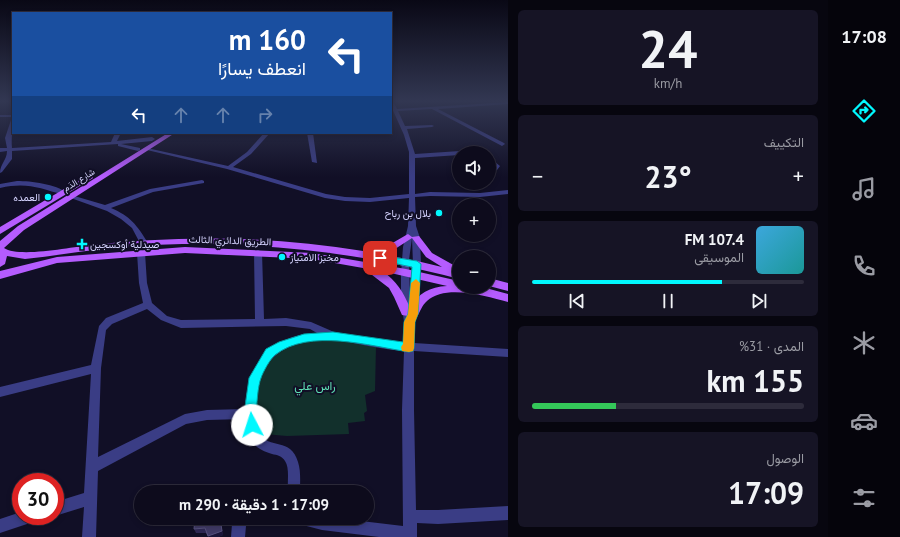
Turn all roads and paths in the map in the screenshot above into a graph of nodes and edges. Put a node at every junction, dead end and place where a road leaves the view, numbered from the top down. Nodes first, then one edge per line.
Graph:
1 (12, 126) edge
2 (432, 126) dead end
3 (470, 126) edge
4 (404, 128) joint
5 (118, 134) edge
6 (159, 134) edge
7 (171, 134) edge
8 (267, 134) edge
9 (310, 134) edge
10 (152, 139) junction
11 (113, 143) junction
12 (502, 144) dead end
13 (10, 149) junction
14 (138, 149) junction
15 (149, 149) junction
16 (0, 150) edge
17 (452, 154) edge
18 (413, 156) junction
19 (315, 162) dead end
20 (229, 168) junction
21 (0, 171) edge
22 (202, 182) dead end
23 (0, 186) edge
24 (508, 192) edge
25 (64, 193) junction
26 (412, 196) junction
27 (71, 197) junction
28 (104, 208) junction
29 (0, 231) edge
30 (412, 237) junction
31 (143, 248) junction
32 (1, 249) edge
33 (258, 252) junction
34 (312, 252) junction
35 (353, 257) junction
36 (0, 264) edge
37 (406, 267) junction
38 (452, 268) edge
39 (416, 270) junction
40 (452, 274) edge
41 (0, 275) edge
42 (452, 283) edge
43 (496, 284) edge
44 (508, 287) edge
45 (452, 290) edge
46 (492, 294) edge
47 (508, 298) edge
48 (148, 305) junction
49 (410, 316) junction
50 (260, 322) junction
51 (333, 336) junction
52 (409, 348) junction
53 (508, 353) edge
54 (96, 368) junction
55 (0, 392) edge
56 (250, 414) junction
57 (92, 467) junction
58 (294, 485) edge
59 (90, 498) junction
60 (64, 506) edge
61 (508, 513) edge
62 (410, 516) junction
63 (12, 522) edge
64 (240, 525) edge
65 (336, 525) edge
66 (0, 526) edge
67 (410, 536) edge
68 (89, 537) edge
69 (238, 537) edge

1 - 13 street
2 - 4 street
3 - 12 street
4 - 18 street
5 - 11 street
6 - 10 main road, شارع الدَم
7 - 15 main road, شارع الدَم
8 - 20 street
9 - 19 street
10 - 11 street
10 - 14 main road, شارع الدَم
11 - 13 street
11 - 14 street
13 - 16 street
13 - 21 street
14 - 25 main road, شارع الدَم
15 - 20 street
15 - 27 main road, شارع الدَم
17 - 18 street
18 - 26 street
20 - 26 street
22 - 28 street
23 - 25 street
24 - 26 street
25 - 29 main road, شارع الدَم
26 - 30 street
27 - 28 street
27 - 32 main road, شارع الدَم
28 - 31 street
30 - 35 main road
30 - 37 street
30 - 38 main road
30 - 39 street
31 - 32 main road, الطريق الدائري الثالث
31 - 33 main road, الطريق الدائري الثالث
31 - 34 main road, الطريق الدائري الثالث
31 - 41 main road, الطريق الدائري الثالث
31 - 48 street
32 - 36 main road
33 - 34 main road, الطريق الدائري الثالث
33 - 50 street
34 - 35 main road, الطريق الدائري الثالث
35 - 37 main road, الطريق الدائري الثالث
35 - 49 main road
37 - 39 main road, الطريق الدائري الثالث
37 - 49 street
39 - 40 main road, الطريق الدائري الثالث
39 - 42 main road, الطريق الدائري الثالث
39 - 49 street
43 - 44 main road
45 - 49 main road
46 - 47 main road
48 - 50 street
48 - 54 street
49 - 52 street
50 - 51 street
51 - 52 street
51 - 56 street
52 - 53 street
52 - 62 street
54 - 55 street
54 - 57 street
56 - 57 street
56 - 58 street
57 - 59 street
59 - 60 street
59 - 68 street
61 - 62 street
62 - 67 street
63 - 66 street
64 - 69 street
65 - 67 street

